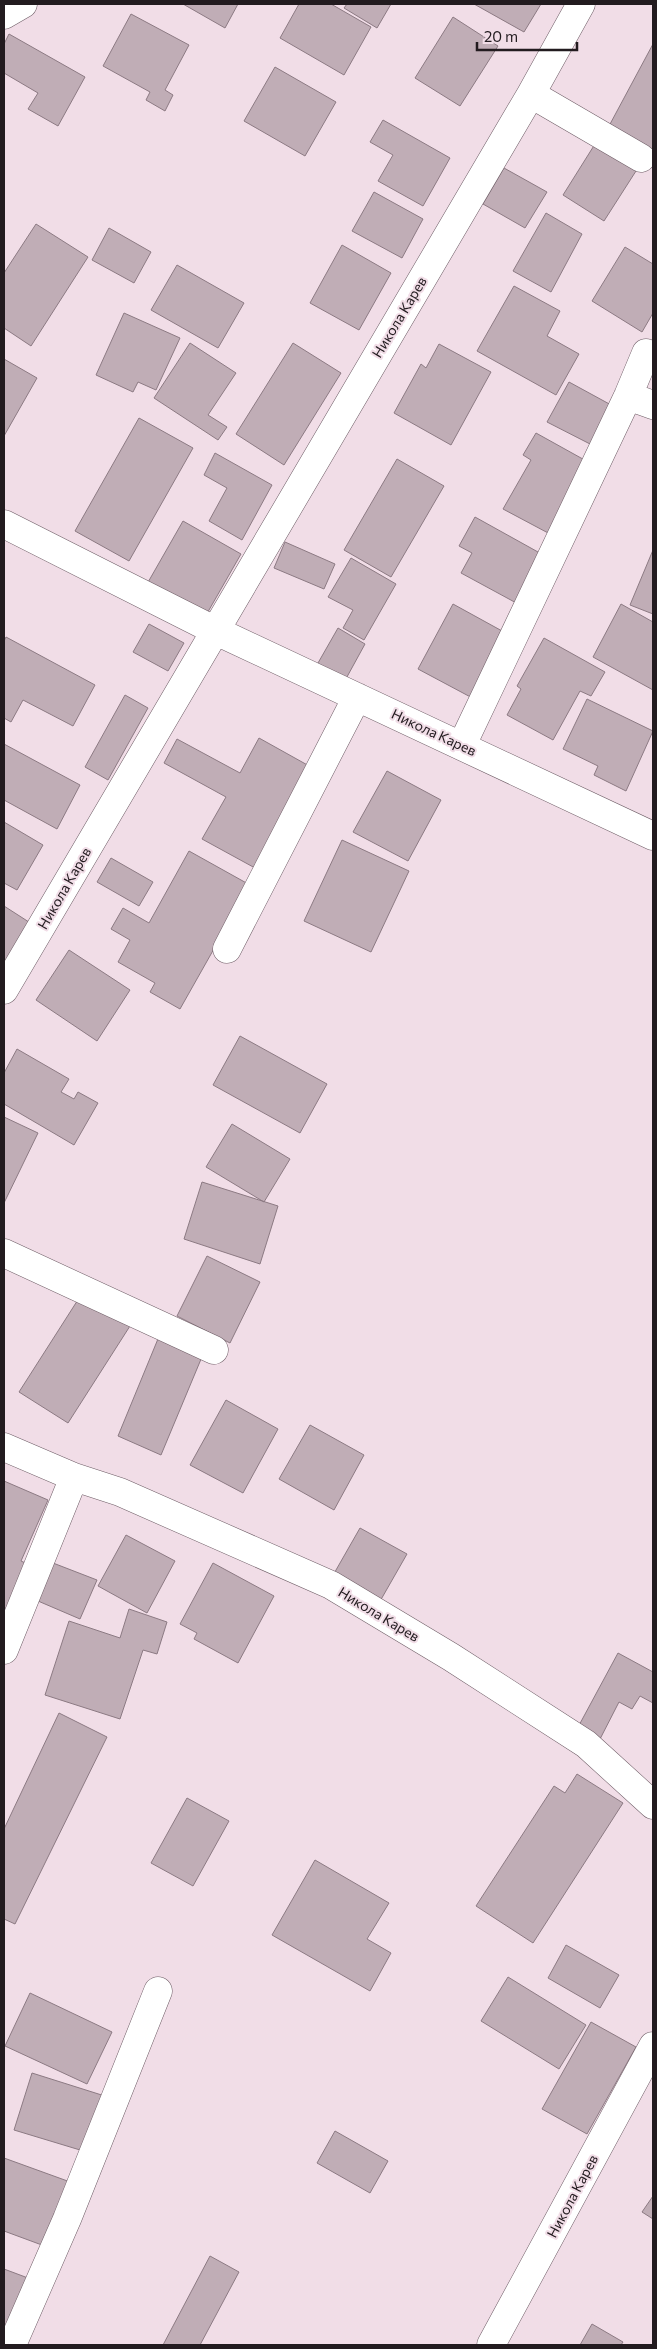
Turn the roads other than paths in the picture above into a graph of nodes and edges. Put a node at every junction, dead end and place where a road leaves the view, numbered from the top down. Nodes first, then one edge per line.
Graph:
1 (23, 4) edge
2 (581, 4) edge
3 (4, 15) edge
4 (531, 94) junction
5 (642, 158) dead end
6 (646, 353) dead end
7 (628, 396) junction
8 (653, 405) edge
9 (4, 524) edge
10 (214, 630) junction
11 (358, 697) junction
12 (462, 745) junction
13 (653, 836) edge
14 (227, 949) dead end
15 (4, 990) edge
16 (4, 1253) edge
17 (214, 1350) dead end
18 (4, 1447) edge
19 (74, 1477) junction
20 (4, 1650) edge
21 (653, 1805) edge
22 (158, 1991) dead end
23 (653, 2046) edge
24 (12, 2345) edge
25 (491, 2345) edge

1 - 3 street
2 - 4 street, Никола Карев
4 - 5 street
4 - 10 street, Никола Карев
6 - 7 street
7 - 8 street
7 - 12 street
9 - 10 street
10 - 11 street, Никола Карев
10 - 15 street, Никола Карев
11 - 12 street, Никола Карев
11 - 14 street
12 - 13 street, Никола Карев
16 - 17 street
18 - 19 street, Никола Карев
19 - 20 street
19 - 21 street, Никола Карев
22 - 24 street
23 - 25 street, Никола Карев

